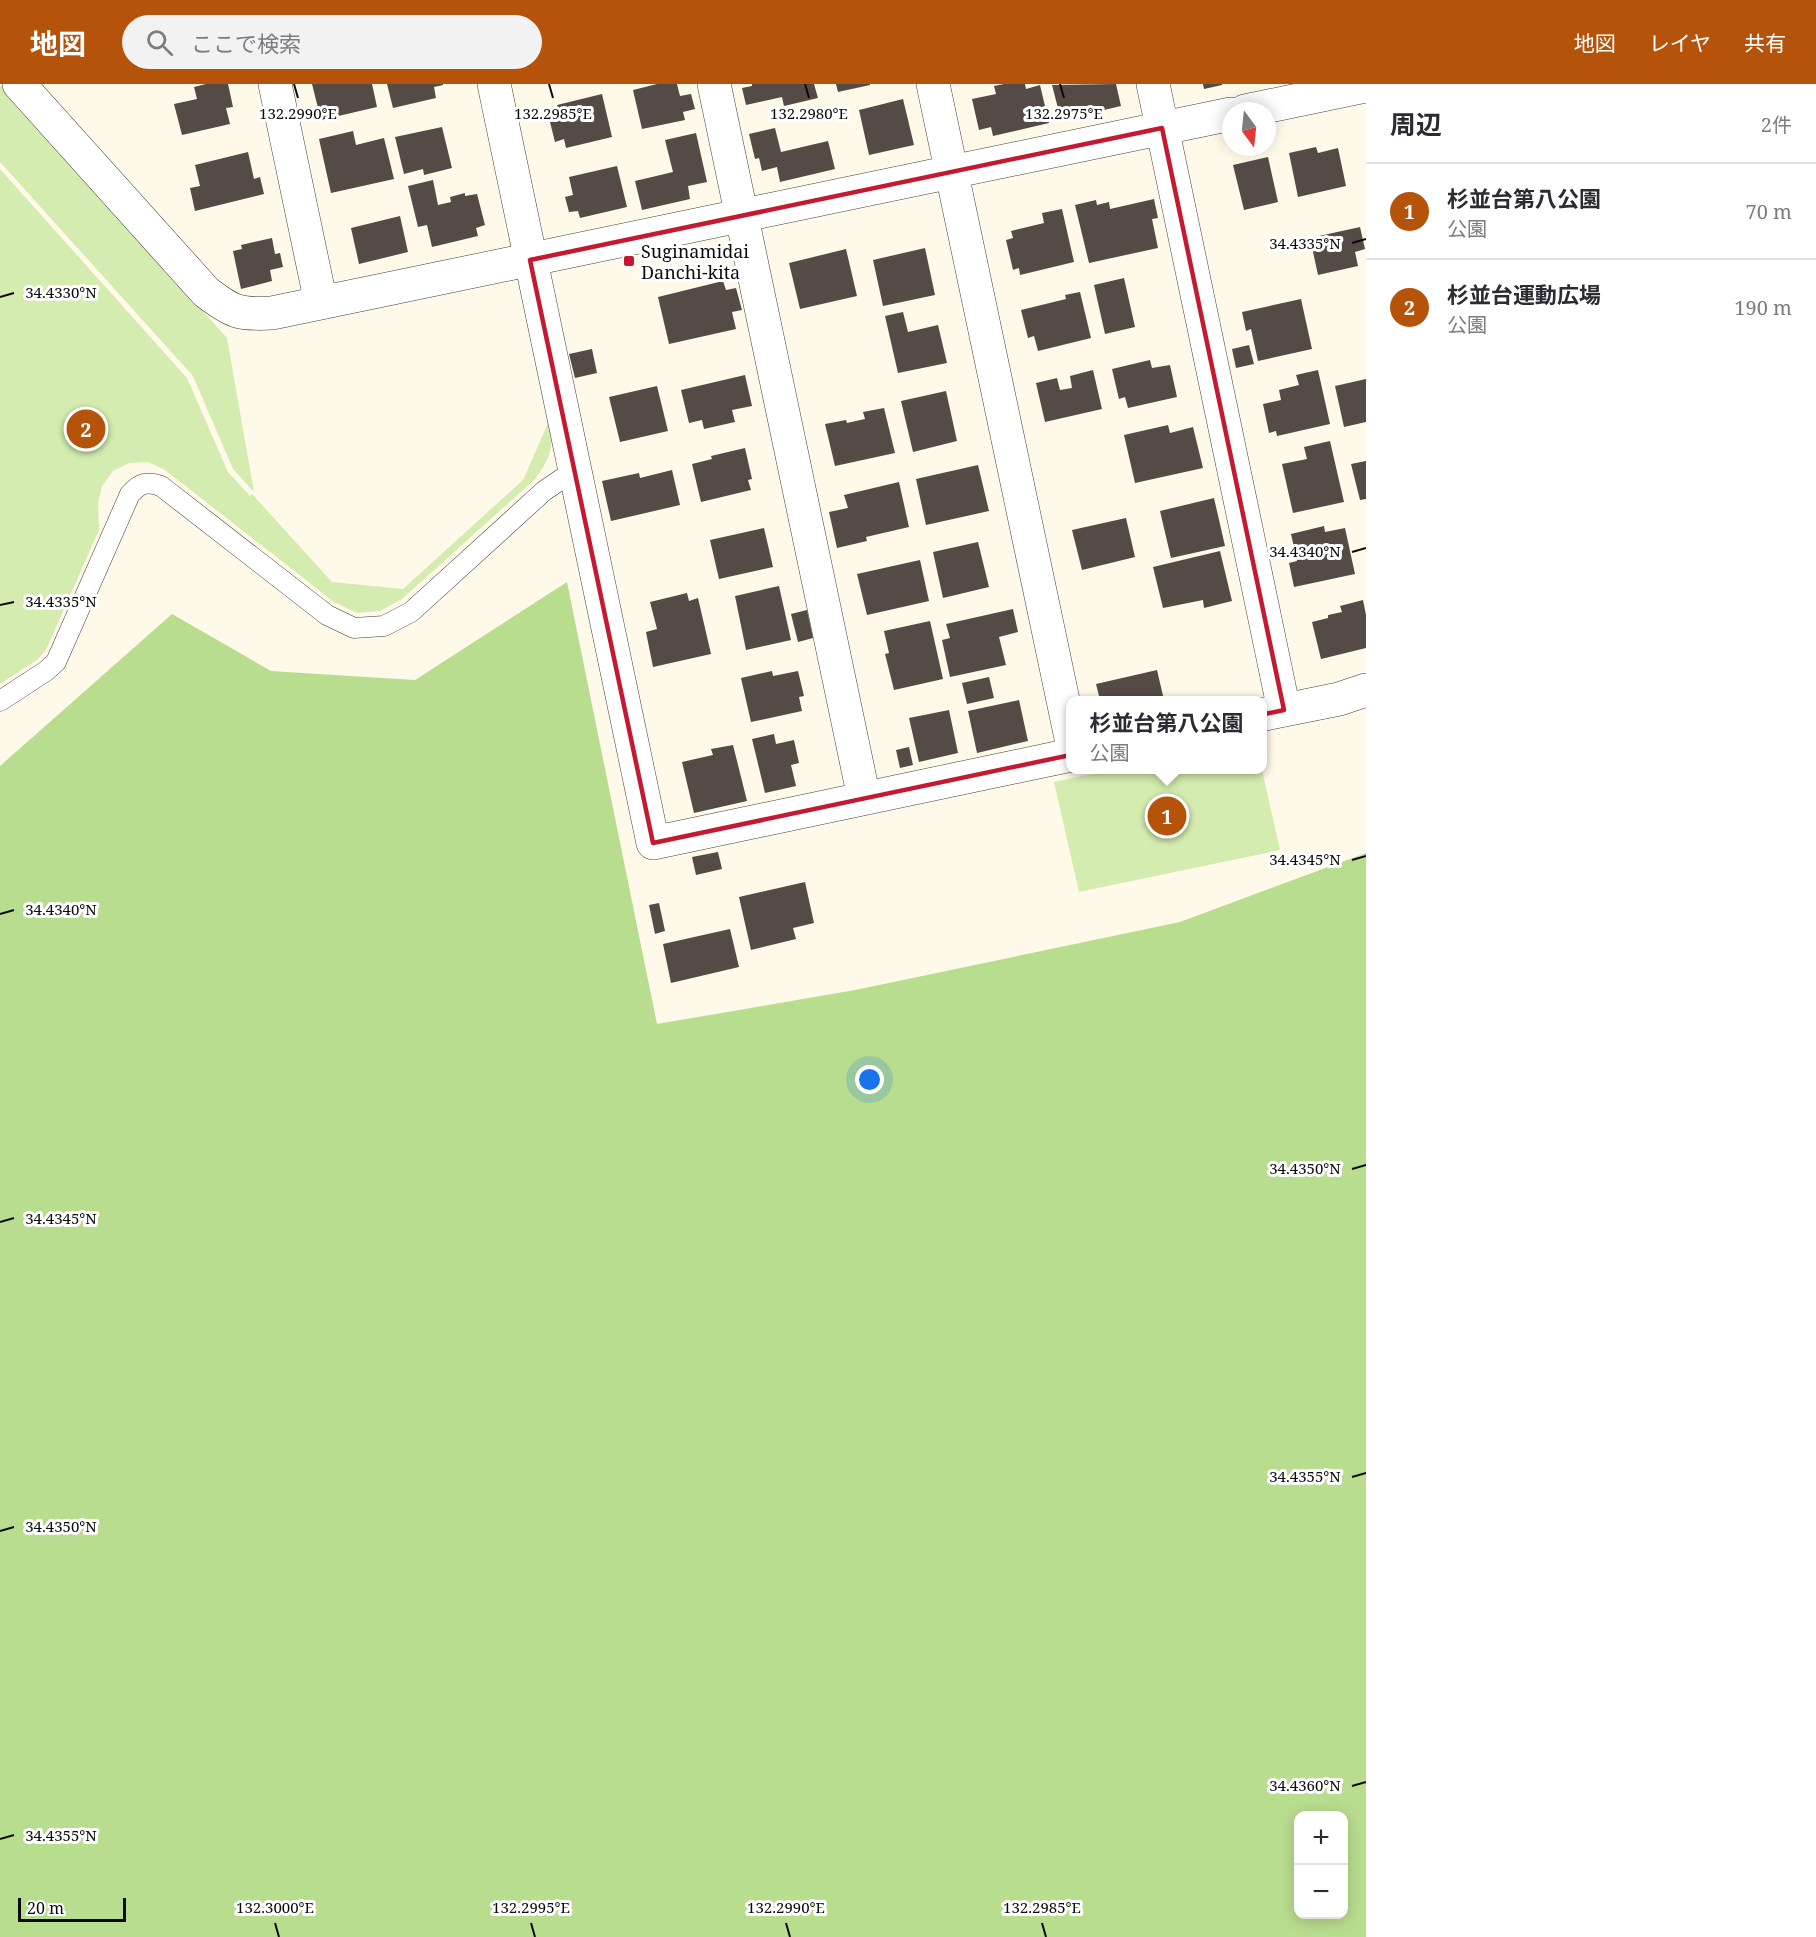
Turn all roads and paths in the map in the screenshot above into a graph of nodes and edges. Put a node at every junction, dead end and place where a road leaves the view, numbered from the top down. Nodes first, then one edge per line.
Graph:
1 (275, 84) edge
2 (494, 84) edge
3 (714, 84) edge
4 (933, 84) edge
5 (1153, 84) edge
6 (1366, 86) edge
7 (29, 89) edge
8 (1276, 105) edge
9 (1222, 116) edge
10 (1162, 128) junction
11 (952, 172) junction
12 (742, 216) junction
13 (530, 260) junction
14 (321, 303) junction
15 (575, 472) junction
16 (1366, 690) edge
17 (0, 701) edge
18 (1274, 713) edge
19 (1066, 714) edge
20 (1066, 756) edge
21 (864, 798) junction

1 - 14 street
2 - 13 street
3 - 12 street
4 - 11 street
5 - 10 street
6 - 8 street
7 - 14 street
9 - 10 street
10 - 11 street
10 - 18 street
11 - 12 street
11 - 19 street
12 - 13 street
12 - 21 street
13 - 14 street
13 - 15 street
15 - 17 lane
15 - 21 street
16 - 18 street
20 - 21 street

